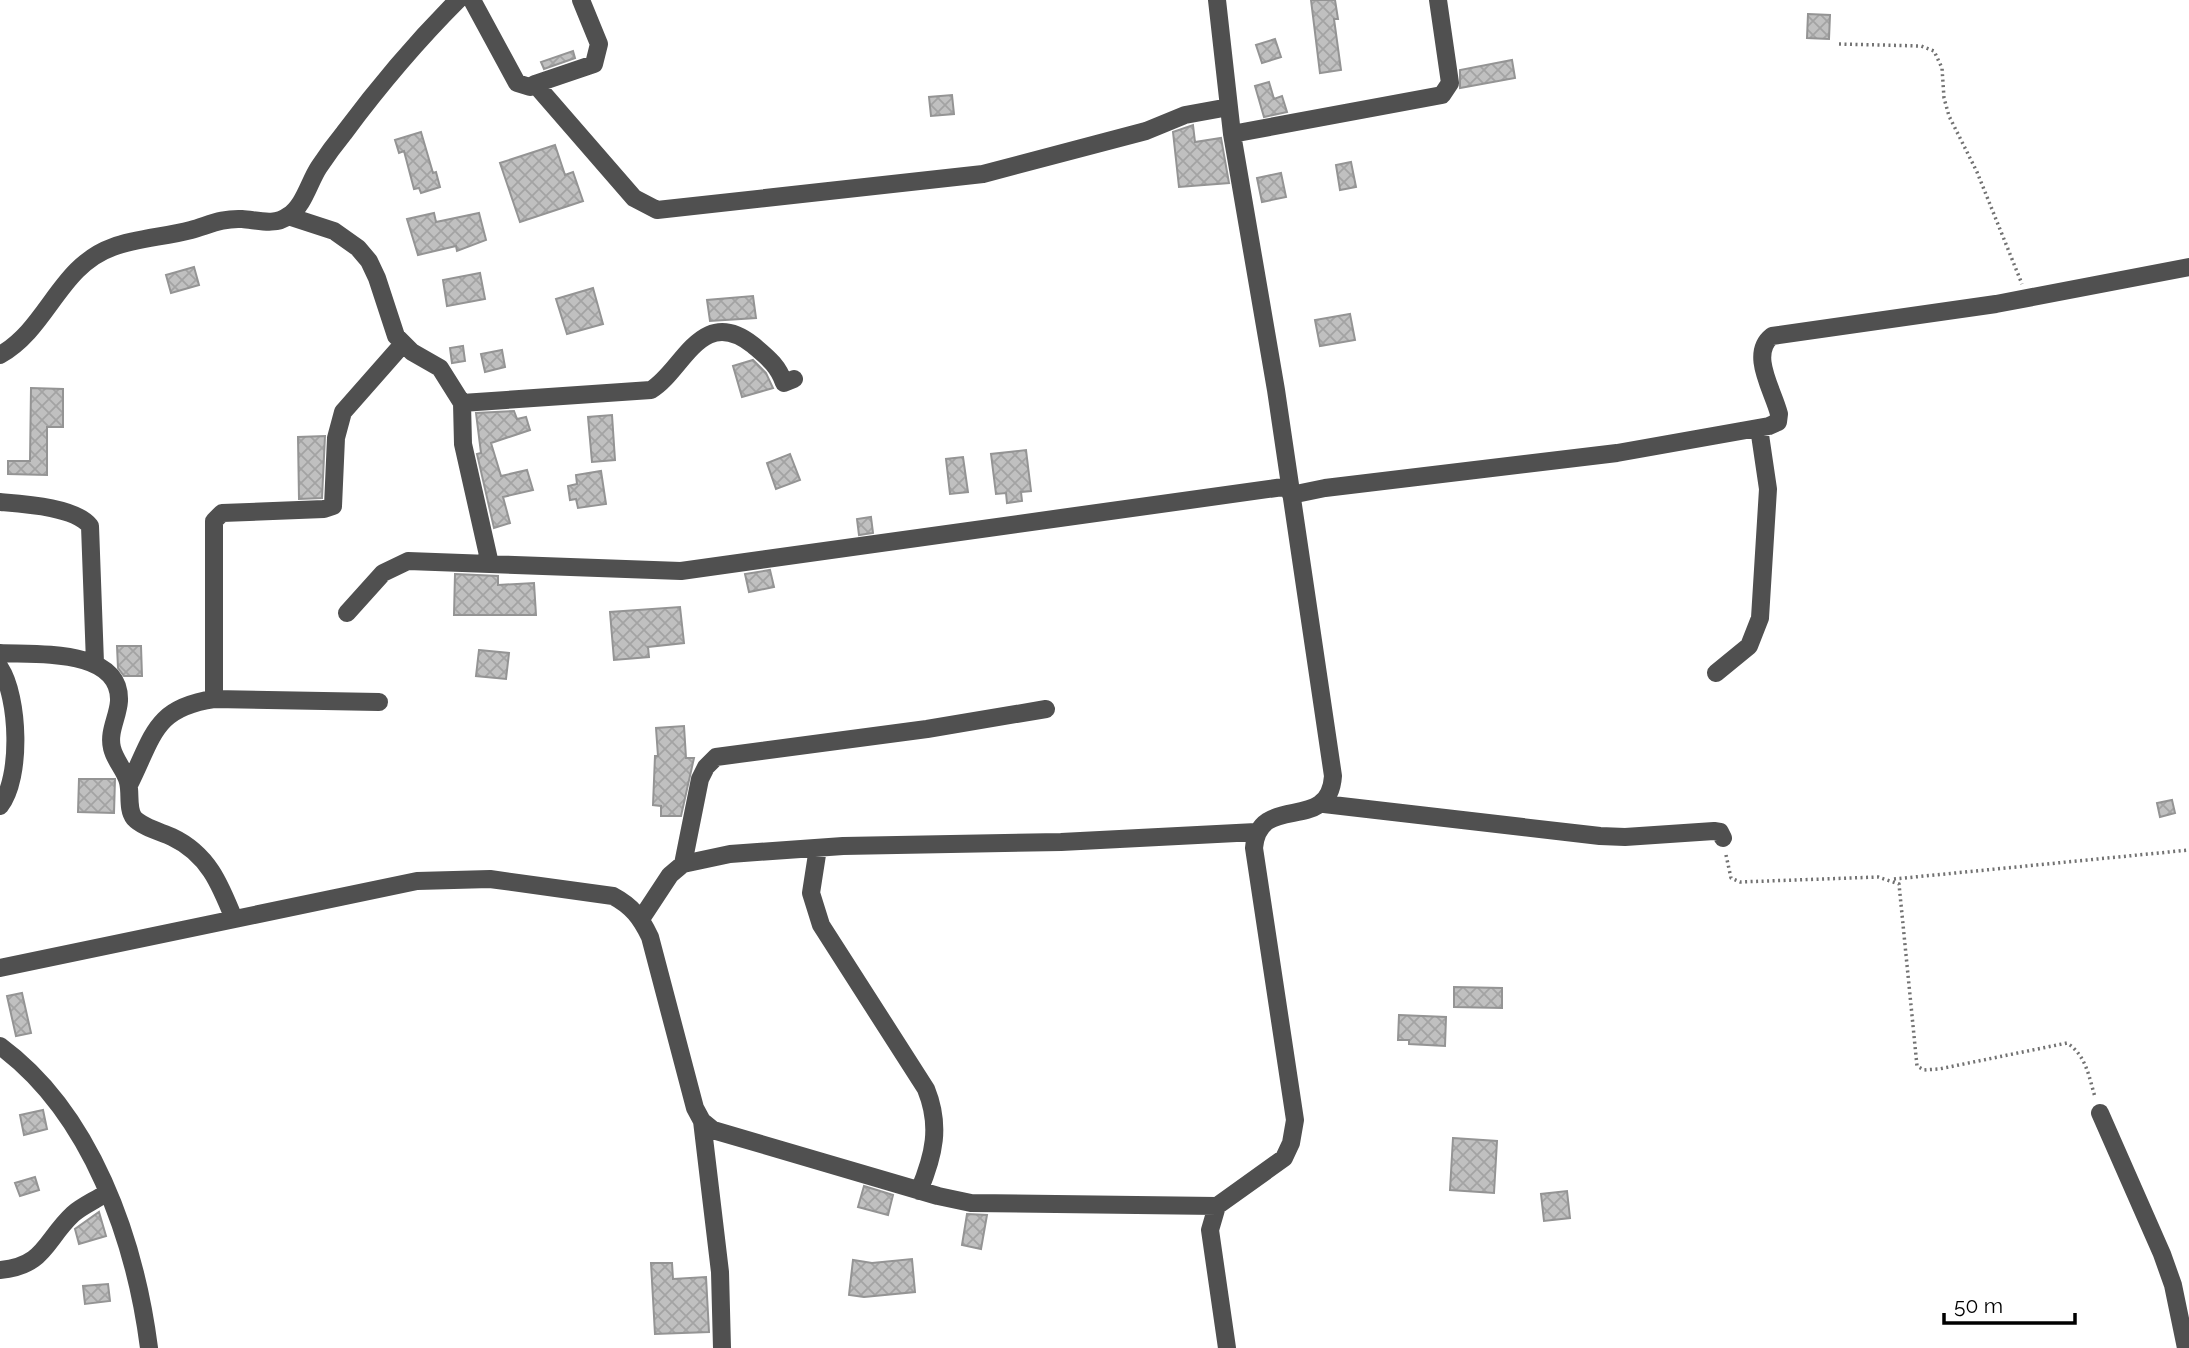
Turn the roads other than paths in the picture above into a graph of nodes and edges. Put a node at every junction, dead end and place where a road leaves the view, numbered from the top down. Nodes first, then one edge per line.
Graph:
1 (458, 0) edge
2 (472, 0) edge
3 (581, 0) edge
4 (1217, 0) edge
5 (1438, 0) edge
6 (535, 84) junction
7 (1229, 107) junction
8 (1232, 134) junction
9 (288, 216) junction
10 (2189, 267) edge
11 (402, 345) junction
12 (0, 355) edge
13 (794, 379) dead end
14 (462, 403) junction
15 (1759, 428) junction
16 (1290, 490) junction
17 (0, 502) edge
18 (490, 564) junction
19 (347, 613) dead end
20 (0, 653) edge
21 (95, 663) junction
22 (0, 668) edge
23 (1716, 673) dead end
24 (214, 699) junction
25 (379, 702) dead end
26 (1046, 709) dead end
27 (129, 785) junction
28 (1324, 804) junction
29 (0, 806) edge
30 (1256, 832) junction
31 (1724, 838) road end
32 (818, 848) junction
33 (683, 864) junction
34 (234, 919) junction
35 (641, 919) junction
36 (0, 968) edge
37 (0, 1046) edge
38 (2100, 1113) road end
39 (702, 1121) junction
40 (919, 1191) junction
41 (106, 1193) junction
42 (1217, 1206) junction
43 (0, 1270) edge
44 (149, 1348) edge
45 (722, 1348) edge
46 (1227, 1348) edge
47 (2186, 1348) edge

1 - 9 street
2 - 6 street
3 - 6 street
4 - 7 street
5 - 8 street
6 - 7 street
7 - 8 street
8 - 16 street
9 - 11 street
9 - 12 street
10 - 15 street
11 - 14 street
11 - 24 street
13 - 14 street
14 - 18 street
15 - 16 street
15 - 23 street
16 - 18 street
16 - 28 street
17 - 21 street
18 - 19 street
20 - 21 street
21 - 27 street
22 - 29 street
24 - 25 street
24 - 27 street
26 - 33 street
27 - 34 street
28 - 30 street
28 - 31 street
30 - 32 street
30 - 42 street
32 - 33 street
32 - 40 street
33 - 35 street
34 - 35 street
34 - 36 street
35 - 39 street
37 - 41 street
38 - 47 street
39 - 40 street
39 - 45 street
40 - 42 street
41 - 43 street
41 - 44 street
42 - 46 street

